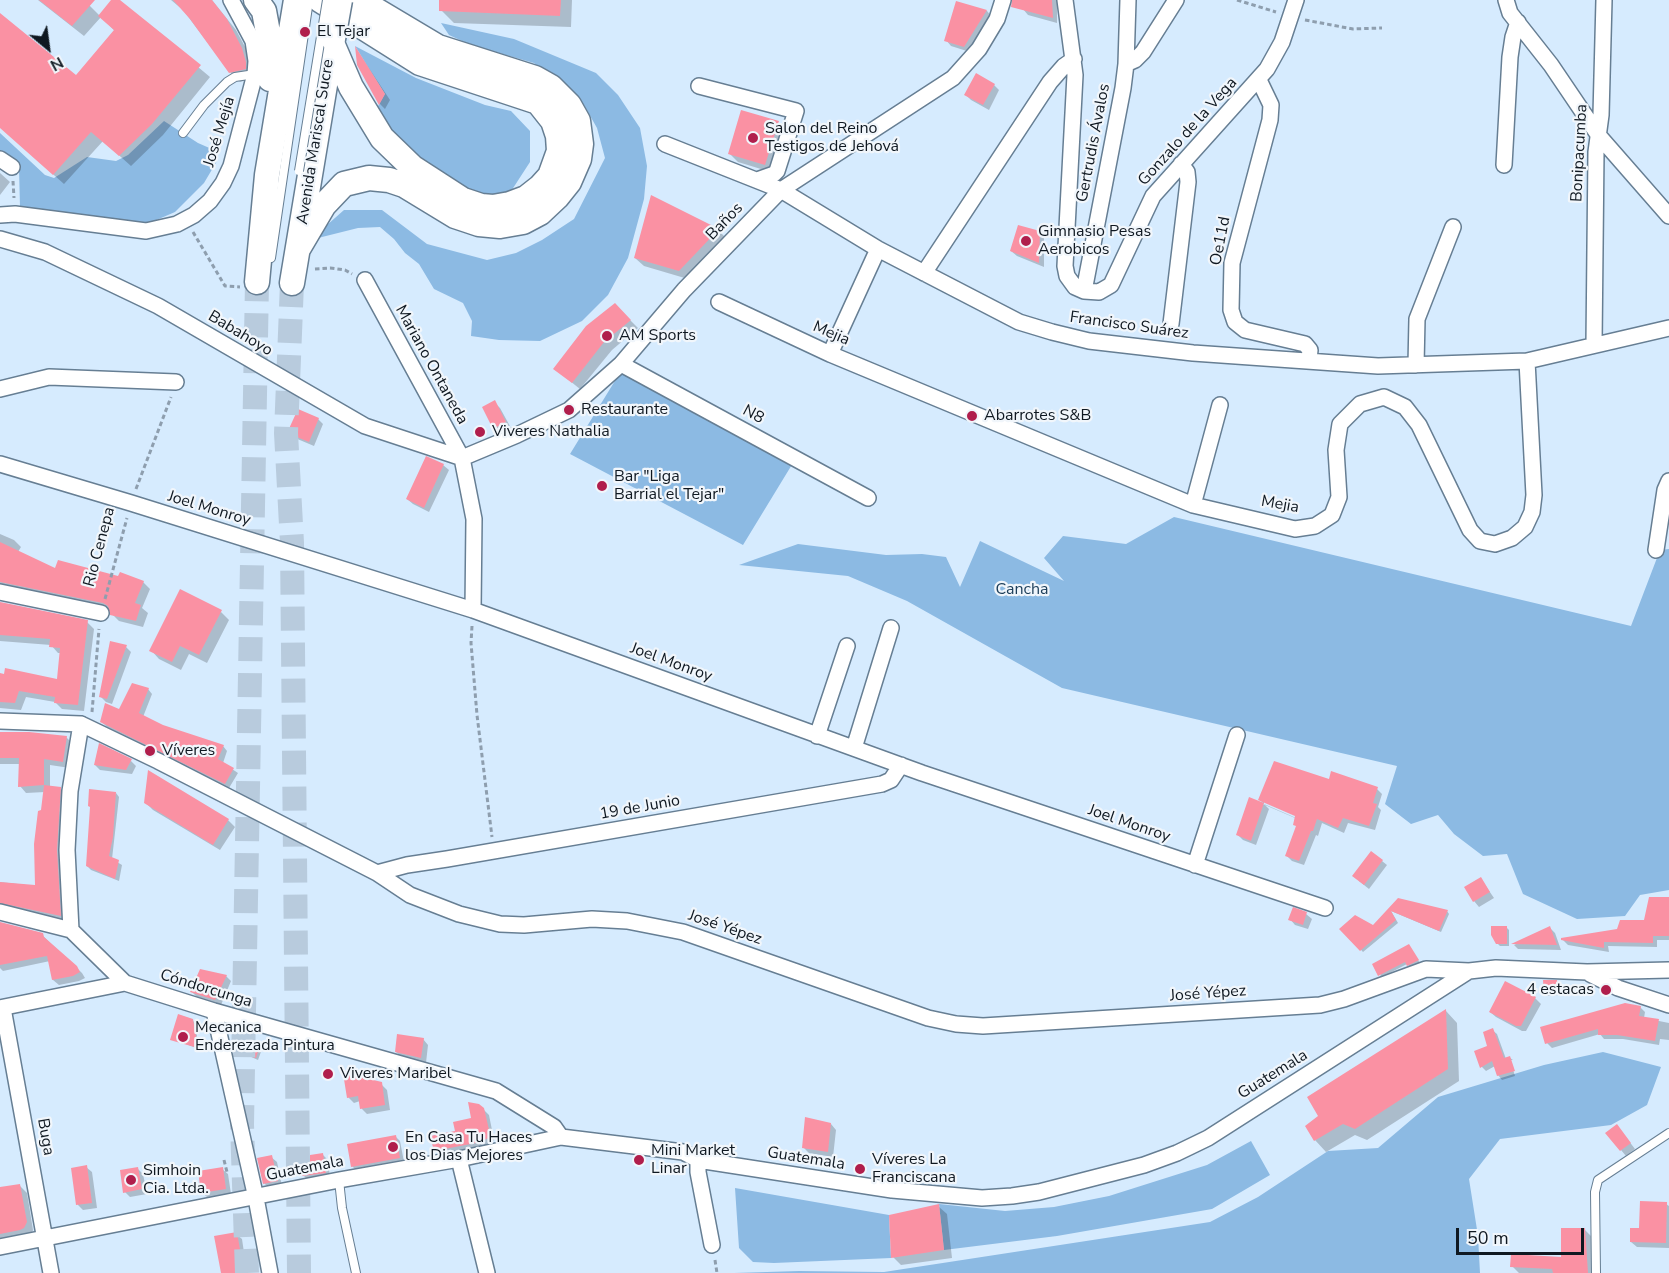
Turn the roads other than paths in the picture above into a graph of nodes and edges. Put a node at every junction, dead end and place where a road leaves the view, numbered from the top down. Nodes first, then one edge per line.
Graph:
1 (231, 0) edge
2 (256, 0) edge
3 (309, 0) edge
4 (320, 0) edge
5 (327, 0) edge
6 (340, 0) edge
7 (359, 0) edge
8 (1003, 0) edge
9 (1065, 0) edge
10 (1128, 0) edge
11 (1176, 0) edge
12 (1296, 0) edge
13 (1506, 0) edge
14 (1604, 0) edge
15 (294, 11) edge
16 (1518, 22) junction
17 (333, 41) junction
18 (1074, 59) junction
19 (1126, 64) junction
20 (255, 74) junction
21 (1259, 80) junction
22 (699, 86) dead end
23 (183, 133) dead end
24 (1599, 136) junction
25 (665, 144) dead end
26 (1180, 164) junction
27 (1504, 165) dead end
28 (275, 173) junction
29 (757, 180) junction
30 (298, 182) dead end
31 (781, 190) junction
32 (8, 214) edge
33 (1669, 216) edge
34 (1453, 226) dead end
35 (0, 239) edge
36 (298, 249) junction
37 (878, 249) junction
38 (924, 273) junction
39 (263, 277) tunnel mouth
40 (365, 280) dead end
41 (292, 283) tunnel mouth
42 (1084, 291) junction
43 (720, 302) dead end
44 (1171, 324) dead end
45 (1669, 328) edge
46 (1594, 344) junction
47 (830, 354) junction
48 (1309, 360) junction
49 (1527, 361) junction
50 (621, 364) junction
51 (1416, 365) junction
52 (174, 387) road end
53 (0, 389) edge
54 (1220, 405) dead end
55 (462, 458) junction
56 (0, 464) edge
57 (1669, 481) edge
58 (868, 498) dead end
59 (1193, 505) junction
60 (1656, 550) dead end
61 (0, 592) edge
62 (100, 613) road end
63 (473, 616) junction
64 (891, 628) dead end
65 (847, 646) dead end
66 (0, 721) edge
67 (86, 722) junction
68 (1238, 735) dead end
69 (817, 736) junction
70 (854, 748) junction
71 (901, 765) junction
72 (1195, 865) junction
73 (377, 873) junction
74 (1325, 908) dead end
75 (0, 912) edge
76 (71, 930) junction
77 (1669, 970) edge
78 (1469, 971) junction
79 (1587, 972) junction
80 (125, 983) junction
81 (1669, 1005) edge
82 (1, 1008) edge
83 (213, 1011) junction
84 (1669, 1134) edge
85 (561, 1137) junction
86 (459, 1159) junction
87 (698, 1160) junction
88 (339, 1180) junction
89 (256, 1197) junction
90 (45, 1238) junction
91 (0, 1247) edge
92 (713, 1248) road end
93 (51, 1273) edge
94 (270, 1273) edge
95 (356, 1273) edge
96 (487, 1273) edge
97 (1596, 1273) edge

1 - 20 street, José Mejía
2 - 28 main road
3 - 28 lane
4 - 17 main road
5 - 30 lane, bridge
6 - 17 main road, Avenida Mariscal Sucre, bridge
7 - 36 main road
8 - 31 street, Baños
9 - 18 street
10 - 19 street, Gertrudis Ávalos
11 - 19 street
12 - 21 street, Gonzalo de la Vega
13 - 16 street
14 - 24 street, Bonipacumba
15 - 28 main road
16 - 24 street
16 - 27 street
17 - 36 main road, Avenida Mariscal Sucre
18 - 38 street
18 - 42 street
19 - 42 street, Gertrudis Ávalos
20 - 23 lane
20 - 32 street, José Mejía
21 - 26 street, Gonzalo de la Vega
21 - 48 street, Oe11d
22 - 29 street
24 - 33 street
24 - 46 street, Bonipacumba
25 - 29 street, Francisco Suárez
26 - 42 street, Gonzalo de la Vega
26 - 44 street
28 - 39 main road
29 - 31 street, Francisco Suárez
31 - 37 street, Francisco Suárez
31 - 50 street, Baños
34 - 51 street
35 - 55 street, Babahoyo
36 - 41 main road, Avenida Mariscal Sucre
37 - 38 street, Francisco Suárez
37 - 47 street
38 - 48 street, Francisco Suárez
40 - 55 street, Mariano Ontaneda
43 - 47 street, Mejia
45 - 46 street
46 - 49 street, Francisco Suárez
47 - 59 street, Mejia
48 - 51 street, Francisco Suárez
49 - 51 street, Francisco Suárez
49 - 59 street, Mejia
50 - 55 street, Baños
50 - 58 street, N8
52 - 53 street
54 - 59 street
55 - 63 street, Mariano Ontaneda
56 - 63 street, Joel Monroy
57 - 60 street
61 - 62 street
63 - 69 street, Joel Monroy
64 - 70 street
65 - 69 street
66 - 67 street, José Yépez
67 - 73 street, José Yépez
67 - 76 street
68 - 72 street
69 - 70 street, Joel Monroy
70 - 71 street, Joel Monroy
71 - 72 street, Joel Monroy
71 - 73 street, 19 de Junio
72 - 74 street, Joel Monroy
73 - 78 street, José Yépez
75 - 76 street
76 - 80 street
77 - 79 street, Guatemala
78 - 79 street, Guatemala
78 - 87 street, Guatemala
79 - 81 street
80 - 82 street, Cóndorcunga
80 - 83 street, Cóndorcunga
82 - 90 street, Buga
83 - 85 street, Cóndorcunga
83 - 89 street
84 - 97 lane
85 - 86 street, Guatemala
85 - 87 street, Guatemala
86 - 88 street, Guatemala
86 - 96 street
87 - 92 street
88 - 89 street, Guatemala
88 - 95 lane
89 - 90 street, Guatemala
89 - 94 street
90 - 91 street, Guatemala
90 - 93 street, Buga

